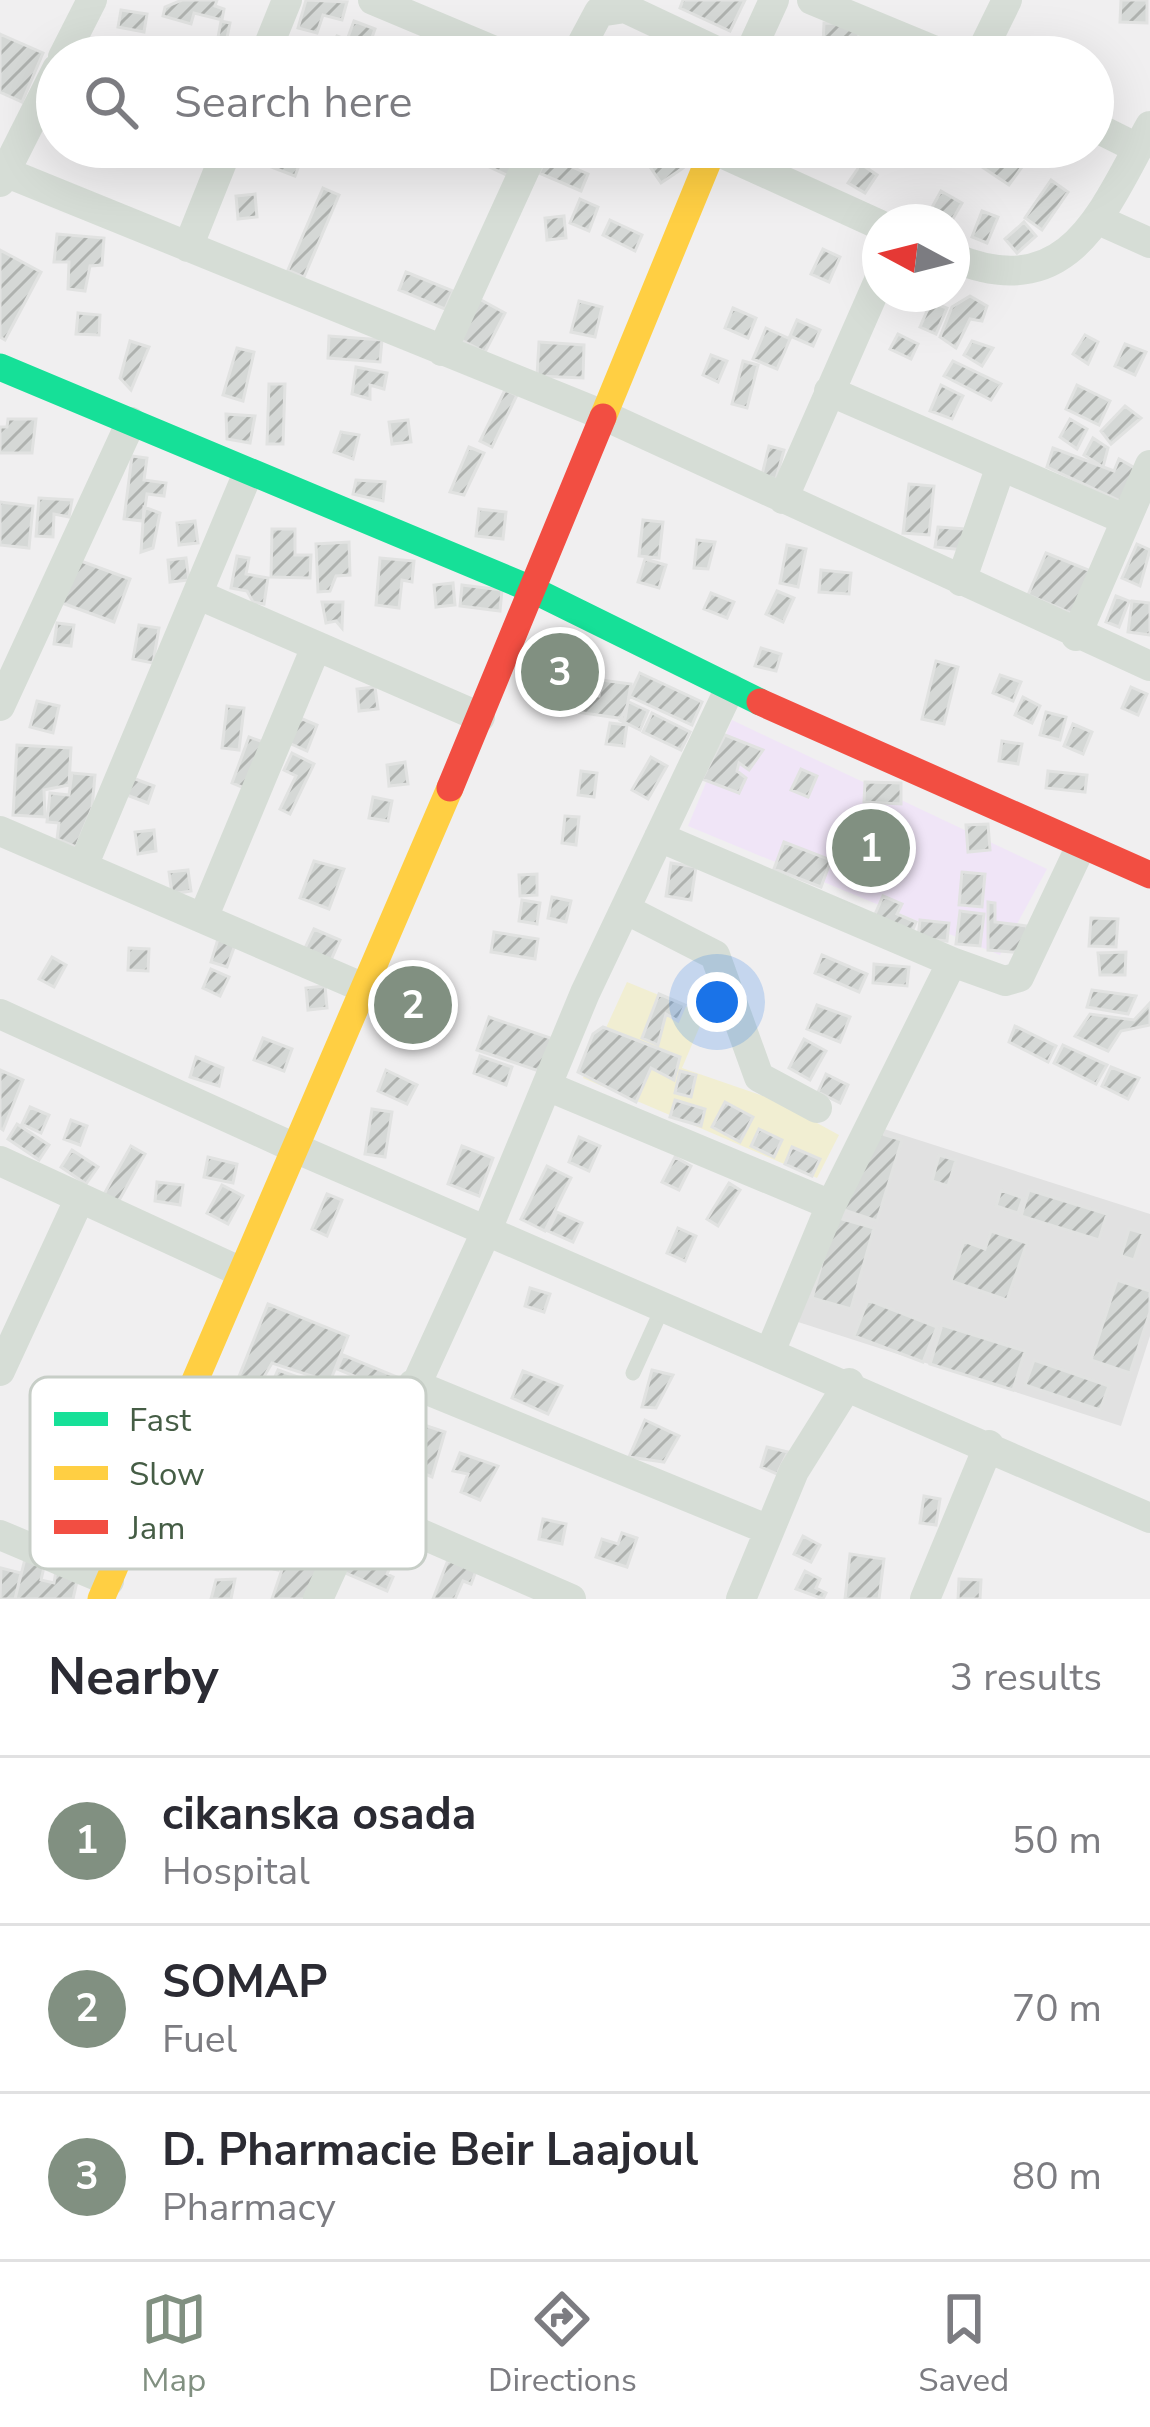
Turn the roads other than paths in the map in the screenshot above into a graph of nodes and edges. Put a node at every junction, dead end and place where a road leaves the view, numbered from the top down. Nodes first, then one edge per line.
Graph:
1 (92, 0) edge
2 (286, 0) edge
3 (373, 0) edge
4 (774, 0) edge
5 (812, 0) edge
6 (1006, 0) edge
7 (74, 36) edge
8 (272, 36) edge
9 (459, 36) edge
10 (586, 36) edge
11 (684, 36) edge
12 (758, 36) edge
13 (899, 36) edge
14 (989, 36) edge
15 (36, 108) edge
16 (1114, 131) edge
17 (1144, 137) edge
18 (220, 168) edge
19 (525, 168) edge
20 (706, 168) edge
21 (757, 168) edge
22 (1, 175) edge
23 (862, 217) edge
24 (1101, 221) junction
25 (1150, 243) edge
26 (188, 247) junction
27 (970, 262) edge
28 (865, 312) edge
29 (442, 350) junction
30 (0, 367) edge
31 (830, 391) junction
32 (603, 416) junction
33 (130, 422) junction
34 (1150, 465) edge
35 (1001, 466) junction
36 (248, 472) junction
37 (783, 499) junction
38 (1126, 520) junction
39 (961, 581) junction
40 (531, 589) junction
41 (199, 595) junction
42 (1076, 635) junction
43 (316, 647) junction
44 (1150, 666) edge
45 (730, 688) junction
46 (0, 706) edge
47 (480, 717) junction
48 (0, 832) edge
49 (659, 837) junction
50 (1081, 846) junction
51 (82, 866) junction
52 (1150, 875) edge
53 (625, 909) junction
54 (203, 917) junction
55 (952, 962) junction
56 (364, 988) junction
57 (0, 1014) edge
58 (547, 1086) junction
59 (818, 1108) dead end
60 (295, 1148) junction
61 (0, 1161) edge
62 (79, 1200) junction
63 (831, 1205) junction
64 (486, 1232) junction
65 (239, 1271) junction
66 (662, 1309) junction
67 (770, 1352) junction
68 (0, 1371) edge
69 (633, 1373) dead end
70 (194, 1377) edge
71 (416, 1377) edge
72 (849, 1383) junction
73 (426, 1389) edge
74 (988, 1445) junction
75 (1150, 1518) edge
76 (769, 1530) junction
77 (0, 1535) edge
78 (426, 1536) edge
79 (30, 1551) edge
80 (65, 1569) edge
81 (331, 1569) edge
82 (105, 1590) edge
83 (318, 1599) edge
84 (571, 1599) edge
85 (740, 1599) edge
86 (925, 1599) edge

1 - 7 street
2 - 8 street
3 - 9 street
4 - 12 street
5 - 13 street
6 - 14 street
10 - 11 street
15 - 22 street
16 - 17 street
17 - 24 street
18 - 26 street
19 - 29 street
20 - 32 street
21 - 23 street
22 - 26 street
24 - 25 street
24 - 27 street
26 - 29 street
28 - 31 street
29 - 32 street
30 - 33 street
31 - 35 street
31 - 37 street
32 - 37 street
32 - 40 street
33 - 36 street
33 - 46 street
34 - 38 street
35 - 38 street
35 - 39 street
36 - 40 street
36 - 41 street
37 - 39 street
38 - 42 street
39 - 42 street
40 - 45 street
40 - 47 street
41 - 43 street
41 - 51 street
42 - 44 street
43 - 47 street
43 - 54 street
45 - 49 street
45 - 50 street
47 - 56 street
48 - 51 street
49 - 53 street
49 - 55 street
50 - 52 street
50 - 55 street
51 - 54 street
53 - 58 street
53 - 59 street
54 - 56 street
55 - 63 street
56 - 60 street
57 - 60 street
58 - 63 street
58 - 64 street
60 - 64 street
60 - 65 street
61 - 62 street
62 - 65 street
62 - 68 street
63 - 67 street
64 - 66 street
64 - 71 street
65 - 70 street
66 - 67 street
66 - 69 lane
67 - 72 street
72 - 74 street
72 - 76 street
73 - 76 street
74 - 75 street
74 - 86 street
76 - 85 street
77 - 79 street
78 - 84 street
80 - 82 street
81 - 83 street

